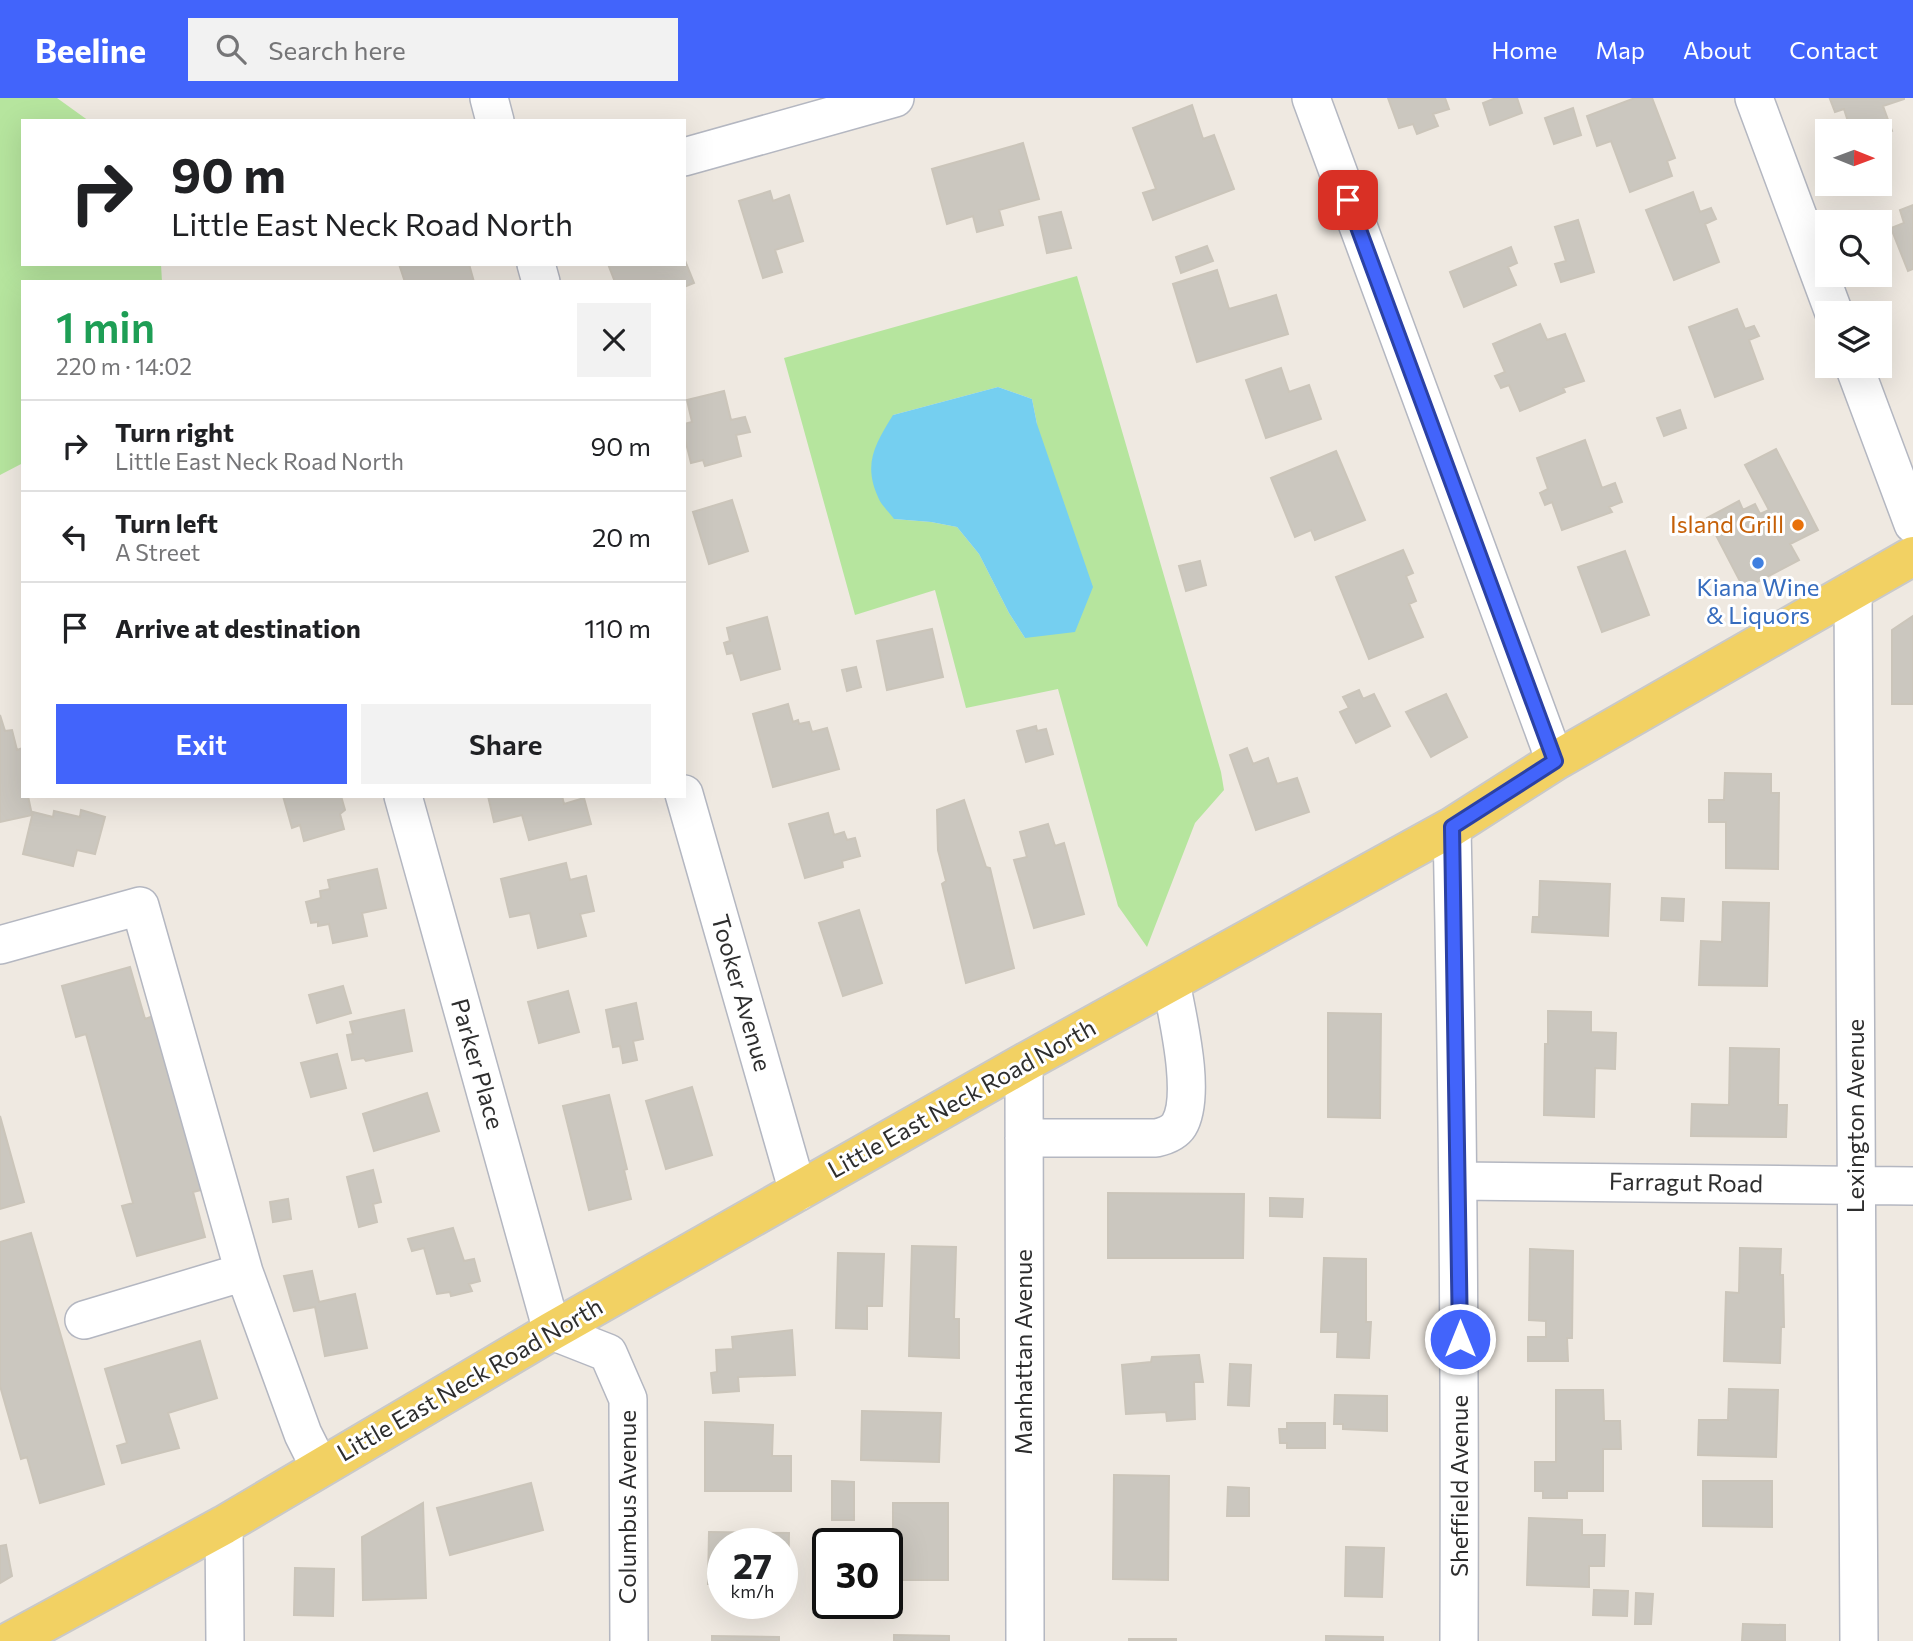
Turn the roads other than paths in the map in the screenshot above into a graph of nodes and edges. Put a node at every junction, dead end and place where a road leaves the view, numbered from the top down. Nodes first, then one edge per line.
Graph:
1 (489, 98) edge
2 (895, 98) edge
3 (1311, 98) edge
4 (1754, 98) edge
5 (494, 119) edge
6 (686, 156) edge
7 (1830, 301) edge
8 (1858, 378) edge
9 (1913, 524) edge
10 (1913, 556) edge
11 (1853, 590) junction
12 (1555, 761) junction
13 (403, 798) edge
14 (685, 798) edge
15 (1452, 827) junction
16 (0, 945) edge
17 (1171, 982) junction
18 (1024, 1063) junction
19 (1024, 1138) junction
20 (1458, 1181) junction
21 (1857, 1185) junction
22 (1913, 1186) edge
23 (798, 1192) junction
24 (244, 1272) junction
25 (84, 1320) dead end
26 (552, 1331) junction
27 (320, 1468) junction
28 (224, 1525) junction
29 (11, 1641) edge
30 (225, 1641) edge
31 (629, 1641) edge
32 (1025, 1641) edge
33 (1459, 1641) edge
34 (1859, 1641) edge

1 - 5 street
2 - 6 street
3 - 12 street
4 - 7 street
8 - 9 street
10 - 11 main road, Little East Neck Road North
11 - 12 main road, Little East Neck Road North
11 - 21 street, Lexington Avenue
12 - 15 main road, Little East Neck Road North
13 - 26 street, Parker Place
14 - 23 street, Tooker Avenue
15 - 17 main road, Little East Neck Road North
15 - 20 street, Sheffield Avenue
16 - 24 street
17 - 18 main road, Little East Neck Road North
17 - 19 street
18 - 19 street, Manhattan Avenue
18 - 23 main road, Little East Neck Road North
19 - 32 street, Manhattan Avenue
20 - 21 street, Farragut Road
20 - 33 street, Sheffield Avenue
21 - 22 street, Farragut Road
21 - 34 street, Lexington Avenue
23 - 26 main road, Little East Neck Road North
24 - 25 street
24 - 27 street
26 - 27 main road, Little East Neck Road North
26 - 31 street, Columbus Avenue
27 - 28 main road, Little East Neck Road North
28 - 29 main road, Little East Neck Road North
28 - 30 street

